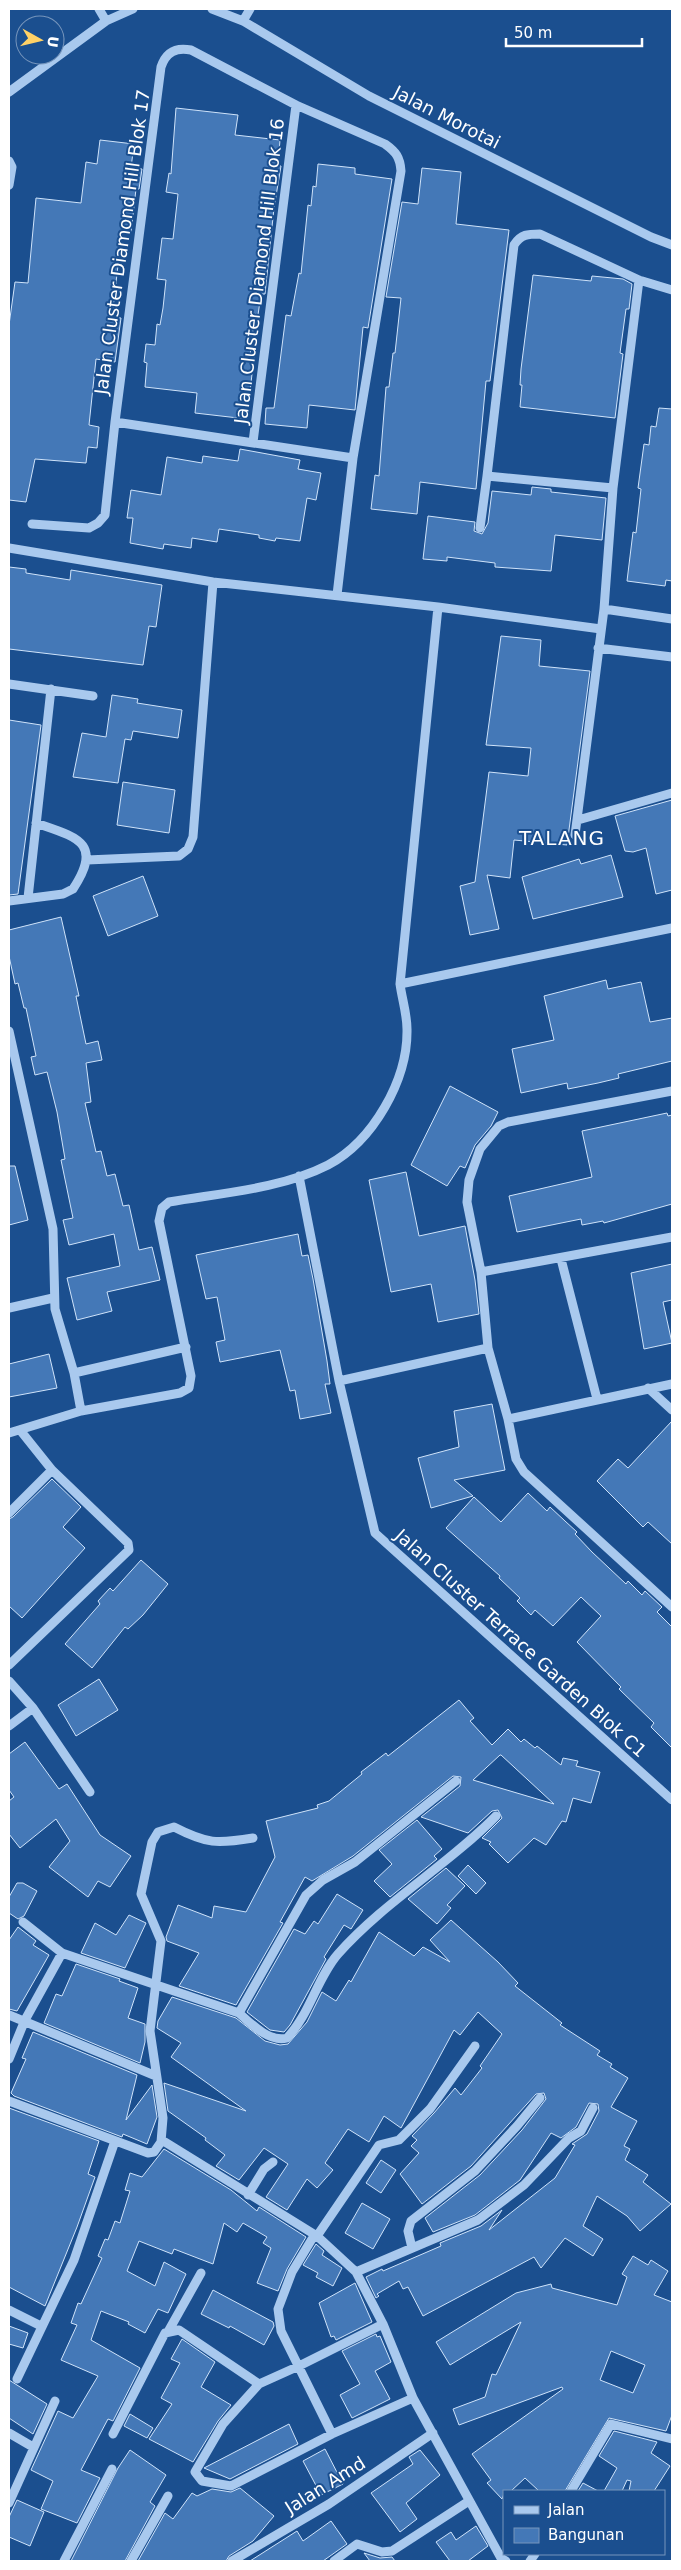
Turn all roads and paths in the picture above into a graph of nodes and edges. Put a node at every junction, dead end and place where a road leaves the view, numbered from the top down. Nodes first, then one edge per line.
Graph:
1 (99, 9) edge
2 (133, 9) edge
3 (212, 9) edge
4 (250, 9) edge
5 (106, 21) junction
6 (243, 21) junction
7 (9, 92) edge
8 (296, 105) junction
9 (9, 161) edge
10 (9, 185) edge
11 (672, 245) edge
12 (639, 280) junction
13 (672, 290) edge
14 (114, 422) junction
15 (253, 442) junction
16 (353, 458) junction
17 (487, 476) junction
18 (614, 488) junction
19 (32, 524) dead end
20 (480, 528) dead end
21 (9, 548) edge
22 (213, 582) junction
23 (337, 595) junction
24 (438, 607) junction
25 (604, 609) junction
26 (672, 619) edge
27 (601, 629) junction
28 (598, 648) junction
29 (672, 657) edge
30 (9, 684) edge
31 (51, 689) junction
32 (93, 696) dead end
33 (672, 793) edge
34 (578, 820) junction
35 (36, 823) junction
36 (575, 835) dead end
37 (87, 860) junction
38 (28, 898) junction
39 (9, 901) edge
40 (672, 928) edge
41 (400, 984) junction
42 (9, 1031) edge
43 (672, 1091) edge
44 (299, 1176) junction
45 (672, 1237) edge
46 (561, 1259) junction
47 (481, 1272) junction
48 (53, 1298) junction
49 (9, 1308) edge
50 (186, 1347) junction
51 (488, 1348) junction
52 (74, 1373) junction
53 (339, 1381) junction
54 (672, 1384) edge
55 (648, 1388) junction
56 (597, 1399) junction
57 (672, 1410) edge
58 (80, 1411) junction
59 (508, 1419) junction
60 (20, 1430) junction
61 (9, 1433) edge
62 (52, 1470) junction
63 (9, 1513) edge
64 (672, 1607) edge
65 (9, 1665) edge
66 (9, 1680) edge
67 (33, 1708) junction
68 (9, 1726) edge
69 (456, 1781) dead end
70 (90, 1792) dead end
71 (672, 1800) edge
72 (496, 1816) dead end
73 (254, 1838) dead end
74 (23, 1922) dead end
75 (62, 1954) junction
76 (156, 1986) junction
77 (239, 2014) junction
78 (9, 2015) edge
79 (25, 2020) junction
80 (475, 2046) dead end
81 (9, 2059) edge
82 (156, 2076) junction
83 (540, 2098) dead end
84 (9, 2101) edge
85 (593, 2108) dead end
86 (115, 2141) junction
87 (161, 2142) junction
88 (273, 2162) dead end
89 (248, 2195) junction
90 (317, 2236) junction
91 (412, 2248) junction
92 (356, 2272) junction
93 (201, 2273) dead end
94 (9, 2310) edge
95 (383, 2324) junction
96 (41, 2326) junction
97 (169, 2330) junction
98 (299, 2366) junction
99 (17, 2379) dead end
100 (259, 2384) junction
101 (414, 2398) junction
102 (55, 2400) dead end
103 (9, 2433) edge
104 (432, 2433) junction
105 (113, 2434) dead end
106 (332, 2434) junction
107 (672, 2439) edge
108 (33, 2447) junction
109 (112, 2469) dead end
110 (572, 2490) edge
111 (168, 2496) dead end
112 (469, 2501) junction
113 (9, 2503) edge
114 (501, 2560) edge
115 (64, 2561) edge
116 (132, 2561) edge
117 (232, 2561) edge
118 (334, 2561) edge

1 - 5 street
2 - 5 street
3 - 6 street, Jalan Morotai
4 - 6 street
5 - 7 street
6 - 11 street, Jalan Morotai
8 - 14 street, Jalan Cluster Diamond Hill Blok 17
8 - 15 street, Jalan Cluster Diamond Hill Blok 16
8 - 16 street
9 - 10 street
12 - 13 street
12 - 17 street
12 - 18 street
14 - 15 street
14 - 19 street, Jalan Cluster Diamond Hill Blok 17
15 - 16 street
16 - 23 street
17 - 18 street
17 - 20 street
18 - 25 street
21 - 22 street
22 - 23 street
22 - 37 street
23 - 24 street
24 - 27 street
24 - 41 street
25 - 26 street
25 - 27 street
27 - 28 street
28 - 29 street
28 - 34 street
30 - 31 street
31 - 32 street
31 - 35 street
33 - 34 street
34 - 36 street
35 - 37 street
35 - 38 street
37 - 38 street
38 - 39 street
40 - 41 street
41 - 44 street
42 - 48 street
43 - 47 street
44 - 50 street
44 - 53 street, Jalan Cluster Terrace Garden Blok C1
45 - 46 street
46 - 47 street
46 - 56 street
47 - 51 street
48 - 49 street
48 - 52 street
50 - 52 street
50 - 58 street
51 - 53 street
51 - 59 street
52 - 58 street
53 - 71 street, Jalan Cluster Terrace Garden Blok C1
54 - 55 street
55 - 56 street
55 - 57 street
56 - 59 street
58 - 60 street
59 - 64 street
60 - 61 street
60 - 62 street
62 - 63 street
62 - 65 street
66 - 67 street
67 - 68 street
67 - 70 street
69 - 77 street
72 - 77 street
73 - 76 street
74 - 75 street
75 - 76 street
75 - 79 street
76 - 77 street
76 - 82 street
78 - 79 street
79 - 81 street
79 - 82 street
80 - 90 street
82 - 87 street
83 - 91 street
84 - 86 street
85 - 91 street
86 - 87 street
86 - 96 street
87 - 89 street
88 - 89 street
89 - 90 street
90 - 92 street
90 - 98 street
91 - 92 street
92 - 95 street
93 - 97 street
94 - 96 street
95 - 98 street
95 - 101 street
96 - 99 street
97 - 100 street
97 - 105 street
98 - 100 street
98 - 106 street
100 - 106 street
101 - 104 street
101 - 106 street
102 - 108 street
103 - 108 street
104 - 112 street
104 - 117 street, Jalan Amd
107 - 110 street
108 - 113 street
109 - 115 street
111 - 116 street
112 - 114 street
112 - 118 street

